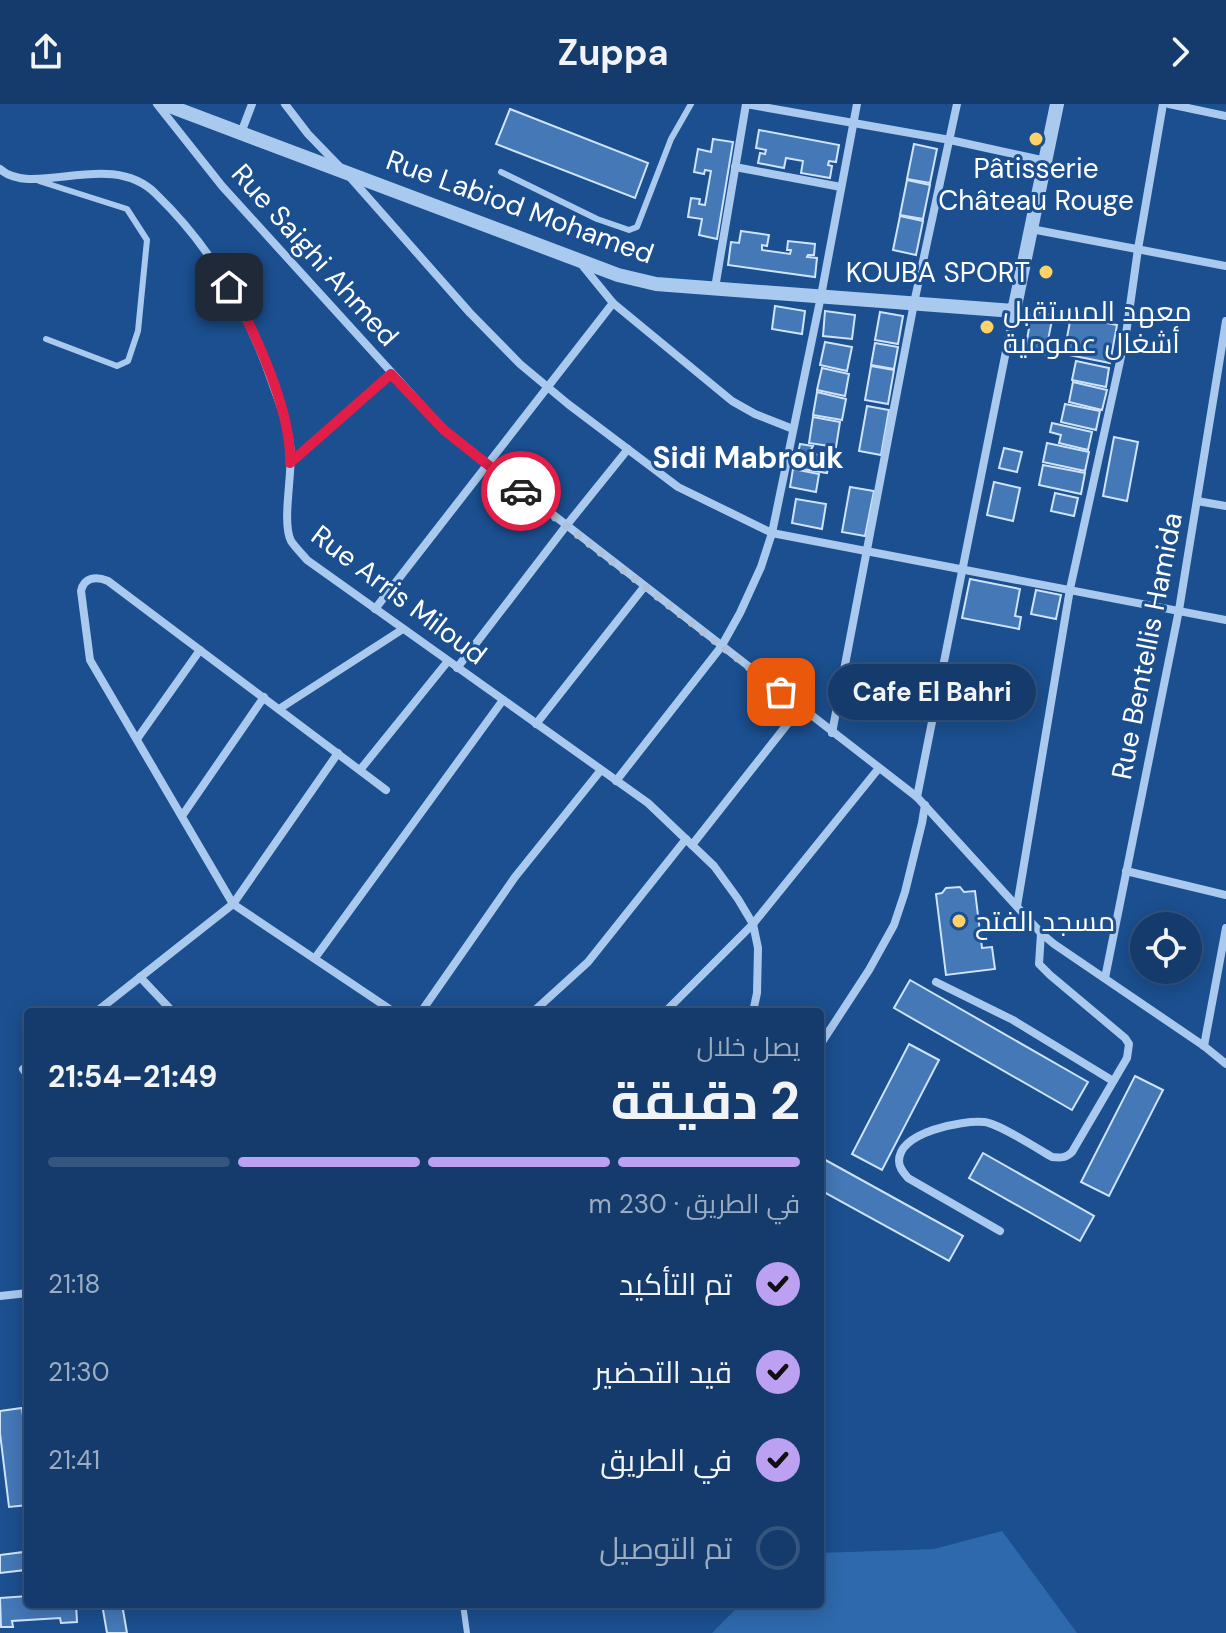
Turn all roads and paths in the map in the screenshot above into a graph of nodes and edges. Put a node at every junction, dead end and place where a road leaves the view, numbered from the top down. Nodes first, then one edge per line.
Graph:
1 (157, 104) edge
2 (164, 104) edge
3 (252, 104) edge
4 (285, 104) edge
5 (691, 104) edge
6 (746, 104) edge
7 (857, 104) edge
8 (957, 104) edge
9 (1057, 104) edge
10 (1163, 104) edge
11 (1169, 104) edge
12 (1226, 116) edge
13 (854, 122) junction
14 (241, 133) junction
15 (950, 140) junction
16 (1046, 161) junction
17 (735, 167) junction
18 (0, 169) edge
19 (345, 172) junction
20 (501, 172) dead end
21 (31, 179) junction
22 (841, 187) junction
23 (1031, 229) junction
24 (1138, 249) junction
25 (579, 261) junction
26 (1226, 266) edge
27 (715, 288) junction
28 (821, 296) junction
29 (613, 303) junction
30 (914, 303) junction
31 (1014, 311) junction
32 (1226, 321) edge
33 (1225, 334) edge
34 (46, 339) dead end
35 (391, 374) junction
36 (547, 386) junction
37 (793, 429) junction
38 (628, 449) junction
39 (290, 463) junction
40 (487, 464) junction
41 (1197, 501) junction
42 (1226, 506) edge
43 (566, 526) junction
44 (772, 533) junction
45 (867, 550) junction
46 (962, 569) junction
47 (644, 587) junction
48 (1070, 589) junction
49 (375, 609) junction
50 (1179, 610) junction
51 (1226, 620) edge
52 (403, 629) junction
53 (721, 647) junction
54 (200, 650) junction
55 (448, 661) junction
56 (457, 668) junction
57 (264, 697) junction
58 (503, 700) junction
59 (800, 708) junction
60 (279, 709) junction
61 (536, 724) junction
62 (832, 733) junction
63 (137, 739) junction
64 (338, 753) junction
65 (879, 768) junction
66 (360, 770) junction
67 (601, 770) junction
68 (616, 781) junction
69 (386, 790) dead end
70 (917, 797) junction
71 (925, 805) junction
72 (182, 816) junction
73 (689, 842) junction
74 (1126, 871) junction
75 (1226, 895) edge
76 (233, 904) junction
77 (1017, 906) junction
78 (753, 924) junction
79 (1226, 928) edge
80 (1041, 933) junction
81 (315, 958) junction
82 (1218, 969) junction
83 (1226, 975) edge
84 (140, 977) junction
85 (1105, 978) junction
86 (936, 982) dead end
87 (101, 1008) edge
88 (169, 1008) edge
89 (388, 1008) edge
90 (424, 1008) edge
91 (537, 1008) edge
92 (669, 1008) edge
93 (754, 1008) edge
94 (824, 1039) edge
95 (1204, 1046) junction
96 (1226, 1064) edge
97 (1113, 1081) junction
98 (1000, 1231) dead end
99 (24, 1293) edge
100 (0, 1296) edge
101 (464, 1608) edge
102 (467, 1633) edge

1 - 35 street, Rue Saighi Ahmed
2 - 14 street, Rue Labiod Mohamed
3 - 14 street
4 - 19 street
5 - 20 lane
6 - 13 street
6 - 17 street
7 - 13 street
8 - 15 street
9 - 16 street
10 - 24 street
11 - 12 street
13 - 15 street
13 - 22 street
14 - 19 street, Rue Labiod Mohamed
15 - 16 street
15 - 30 street
16 - 23 street
17 - 22 street
17 - 27 street
18 - 21 street, Rue Arris Miloud
19 - 25 street, Rue Labiod Mohamed
19 - 36 street
21 - 34 lane
21 - 39 street, Rue Arris Miloud
22 - 28 street
23 - 24 street
23 - 31 street
24 - 26 street
24 - 48 street
25 - 27 street, Rue Labiod Mohamed
25 - 29 street
27 - 28 street, Rue Labiod Mohamed
28 - 30 street, Rue Labiod Mohamed
28 - 37 street
29 - 36 street
29 - 37 street
30 - 31 street, Rue Labiod Mohamed
30 - 45 street
31 - 46 street
32 - 33 street, Rue Bentellis Hamida
33 - 41 street, Rue Bentellis Hamida
35 - 39 street
35 - 40 street, Rue Saighi Ahmed
36 - 38 street
36 - 40 street
37 - 44 street
38 - 43 street
38 - 44 street
39 - 49 street, Rue Arris Miloud
40 - 43 street, Rue Saighi Ahmed
40 - 49 street
41 - 42 street
41 - 50 street, Rue Bentellis Hamida
43 - 47 street, Rue Saighi Ahmed
43 - 56 street
44 - 45 street
44 - 53 street
45 - 46 street
45 - 62 street
46 - 48 street
46 - 70 street
47 - 53 street, Rue Saighi Ahmed
47 - 61 street
48 - 50 street
48 - 77 street
49 - 52 street, Rue Arris Miloud
50 - 51 street
50 - 74 street, Rue Bentellis Hamida
52 - 55 street, Rue Arris Miloud
52 - 60 street
53 - 59 street, Rue Saighi Ahmed
53 - 68 street
54 - 57 street
54 - 63 street
54 - 63 street
55 - 56 street, Rue Arris Miloud
55 - 66 street
56 - 58 street, Rue Arris Miloud
57 - 60 street
57 - 72 street
58 - 61 street, Rue Arris Miloud
58 - 81 street
59 - 62 street, Rue Saighi Ahmed
59 - 73 street
60 - 64 street
61 - 67 street, Rue Arris Miloud
62 - 65 street, Rue Saighi Ahmed
63 - 72 street
64 - 66 street
64 - 76 street
65 - 70 street, Rue Saighi Ahmed
65 - 78 street
66 - 69 street
67 - 68 street, Rue Arris Miloud
67 - 90 street
68 - 73 street, Rue Arris Miloud
70 - 71 street, Rue Saighi Ahmed
71 - 77 street, Rue Saighi Ahmed
71 - 94 street
72 - 76 street
73 - 78 street, Rue Arris Miloud
73 - 91 street
74 - 75 street
74 - 85 street, Rue Bentellis Hamida
76 - 81 street
76 - 84 street
77 - 80 street, Rue Saighi Ahmed
78 - 92 street
78 - 93 street, Rue Arris Miloud
79 - 82 street
80 - 85 street, Rue Saighi Ahmed
80 - 97 street
81 - 89 street
82 - 83 street
82 - 95 street
84 - 87 street
84 - 88 street
85 - 95 street, Rue Saighi Ahmed
86 - 97 street
95 - 96 street, Rue Saighi Ahmed
97 - 98 street
99 - 100 street
101 - 102 lane

